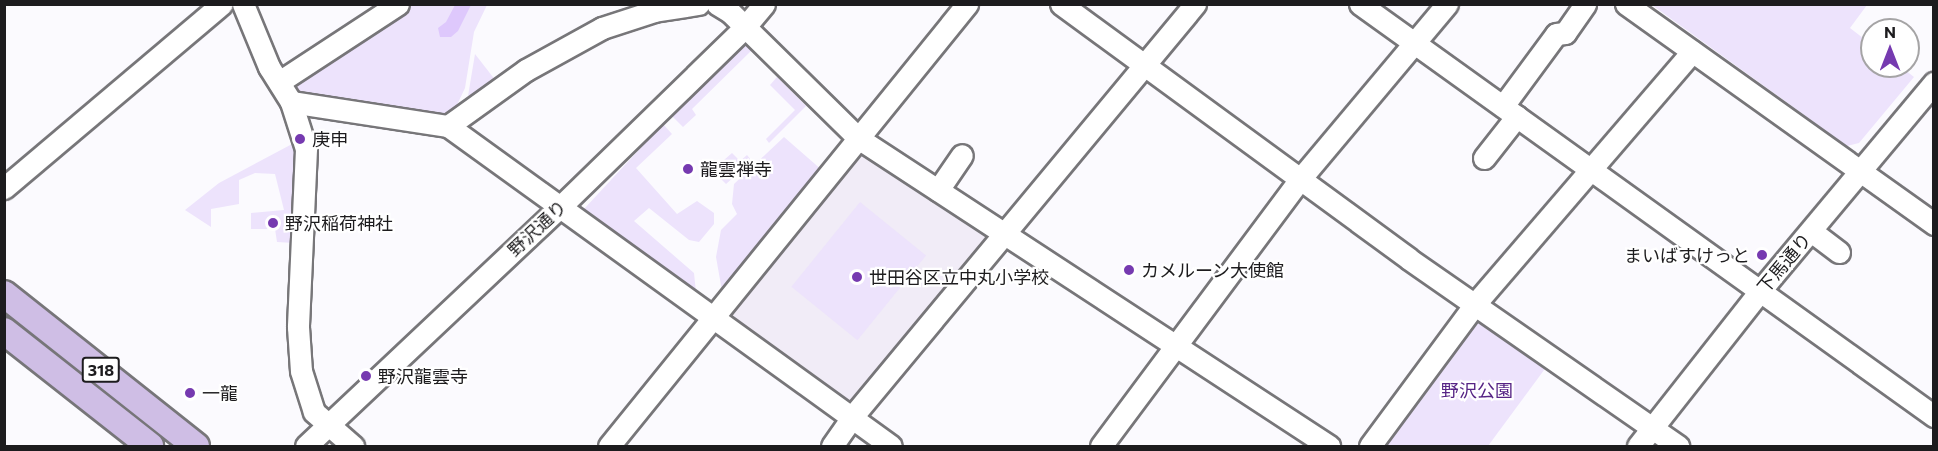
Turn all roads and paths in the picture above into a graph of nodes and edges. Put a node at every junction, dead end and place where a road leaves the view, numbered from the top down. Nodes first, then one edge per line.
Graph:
1 (222, 4) edge
2 (398, 4) edge
3 (698, 4) edge
4 (717, 4) edge
5 (764, 4) edge
6 (967, 4) edge
7 (1061, 4) edge
8 (1195, 4) edge
9 (1360, 4) edge
10 (1447, 4) edge
11 (1586, 4) edge
12 (1626, 4) edge
13 (245, 5) edge
14 (744, 28) junction
15 (1415, 43) junction
16 (1692, 52) junction
17 (1146, 66) junction
18 (279, 82) junction
19 (1934, 83) edge
20 (291, 102) junction
21 (1510, 111) junction
22 (448, 126) junction
23 (858, 138) junction
24 (962, 155) dead end
25 (1484, 158) dead end
26 (1589, 168) junction
27 (1859, 172) junction
28 (1301, 178) junction
29 (4, 188) edge
30 (938, 189) junction
31 (560, 207) junction
32 (1934, 224) edge
33 (1811, 231) junction
34 (1004, 233) junction
35 (1839, 252) dead end
36 (1759, 292) junction
37 (4, 294) edge
38 (1475, 304) junction
39 (712, 317) junction
40 (4, 331) edge
41 (1176, 347) junction
42 (1934, 416) edge
43 (852, 417) junction
44 (327, 426) junction
45 (1652, 429) junction
46 (150, 447) edge
47 (196, 447) edge
48 (306, 447) edge
49 (352, 447) edge
50 (609, 447) edge
51 (832, 447) edge
52 (891, 447) edge
53 (1101, 447) edge
54 (1329, 447) edge
55 (1370, 447) edge
56 (1638, 447) edge
57 (1678, 447) edge

1 - 29 street
2 - 18 street
3 - 22 street
4 - 14 street
5 - 14 street, 野沢通り
6 - 23 street
7 - 17 street
8 - 17 street
9 - 15 street
10 - 15 street
11 - 21 street
12 - 16 street
13 - 18 street
14 - 23 street
14 - 31 street, 野沢通り
15 - 21 street
15 - 28 street
16 - 26 street
16 - 27 street
17 - 28 street
17 - 34 street
18 - 20 street
19 - 27 street, 下馬通り
20 - 22 street
20 - 44 street
21 - 25 street
21 - 26 street
22 - 31 street
23 - 30 street
23 - 39 street
24 - 30 street
26 - 36 street
26 - 38 street
27 - 32 street
27 - 33 street, 下馬通り
28 - 38 street
28 - 41 street
30 - 34 street
31 - 39 street
31 - 44 street, 野沢通り
33 - 35 street
33 - 36 street, 下馬通り
34 - 41 street
34 - 43 street
36 - 42 street
36 - 45 street, 下馬通り
37 - 47 main road, 318
38 - 45 street
38 - 55 street
39 - 43 street
39 - 50 street
40 - 46 main road, 318
41 - 53 street
41 - 54 street
43 - 51 street
43 - 52 street
44 - 48 street, 野沢通り
44 - 49 street
45 - 56 street, 下馬通り
45 - 57 street

